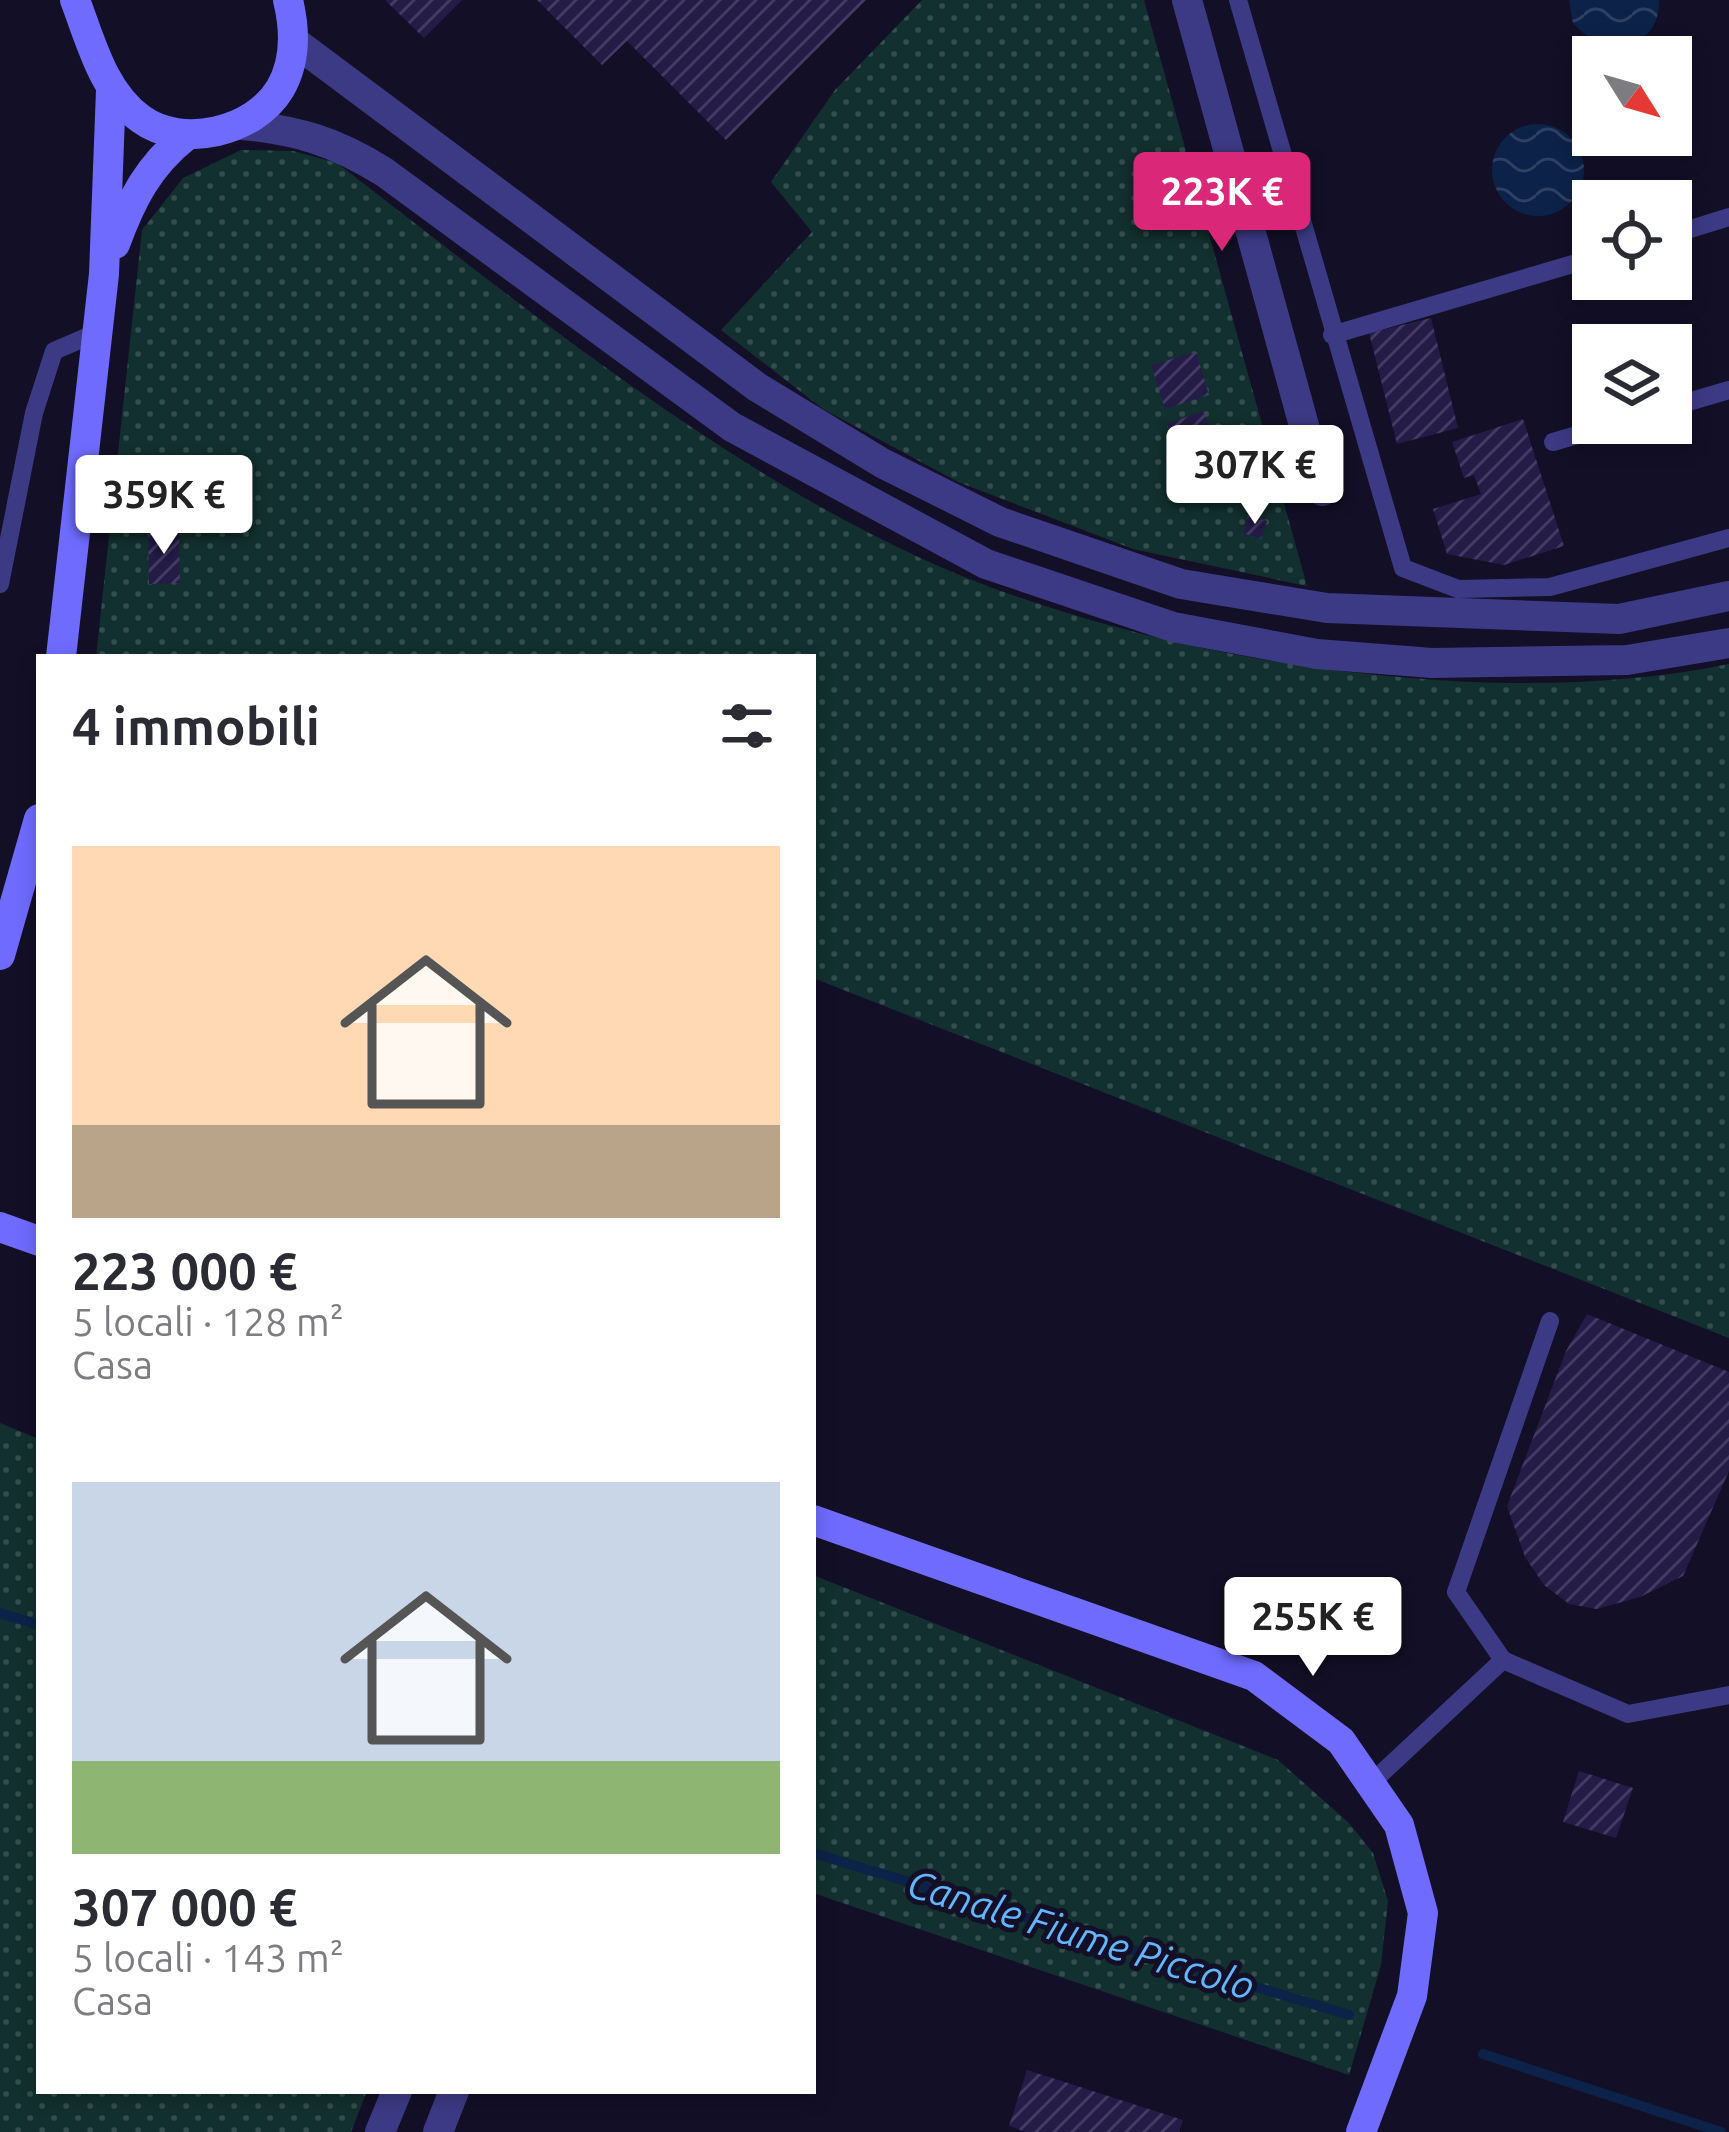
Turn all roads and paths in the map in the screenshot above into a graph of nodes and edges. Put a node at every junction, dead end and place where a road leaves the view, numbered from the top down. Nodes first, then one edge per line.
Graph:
1 (75, 0) edge
2 (104, 0) edge
3 (288, 0) edge
4 (1186, 0) edge
5 (1238, 0) edge
6 (295, 42) junction
7 (97, 57) junction
8 (111, 90) junction
9 (242, 125) junction
10 (186, 136) junction
11 (1729, 218) edge
12 (1692, 229) edge
13 (1572, 264) edge
14 (104, 274) junction
15 (98, 332) junction
16 (1332, 335) junction
17 (1729, 390) edge
18 (1692, 401) edge
19 (1572, 436) edge
20 (1553, 442) dead end
21 (1322, 491) dead end
22 (1729, 538) edge
23 (0, 584) edge
24 (1729, 596) edge
25 (1729, 644) edge
26 (61, 654) edge
27 (36, 829) edge
28 (0, 955) edge
29 (0, 1227) edge
30 (36, 1240) edge
31 (1550, 1321) dead end
32 (816, 1521) edge
33 (1503, 1660) junction
34 (1729, 1695) edge
35 (1370, 1784) junction
36 (396, 2094) edge
37 (453, 2094) edge
38 (380, 2132) edge
39 (438, 2132) edge
40 (1361, 2132) edge

1 - 7 main road
2 - 7 main road
3 - 6 main road
4 - 21 street
5 - 16 lane
6 - 9 main road
6 - 24 street
7 - 8 main road
8 - 10 main road
8 - 14 main road
9 - 10 main road
9 - 25 street
10 - 14 main road
11 - 12 lane
13 - 16 lane
14 - 15 main road
15 - 23 lane
15 - 26 main road
16 - 22 lane
17 - 18 lane
19 - 20 lane
27 - 28 main road
29 - 30 main road
31 - 33 lane
32 - 35 main road
33 - 34 lane
33 - 35 lane
35 - 40 main road
36 - 38 street
37 - 39 street

